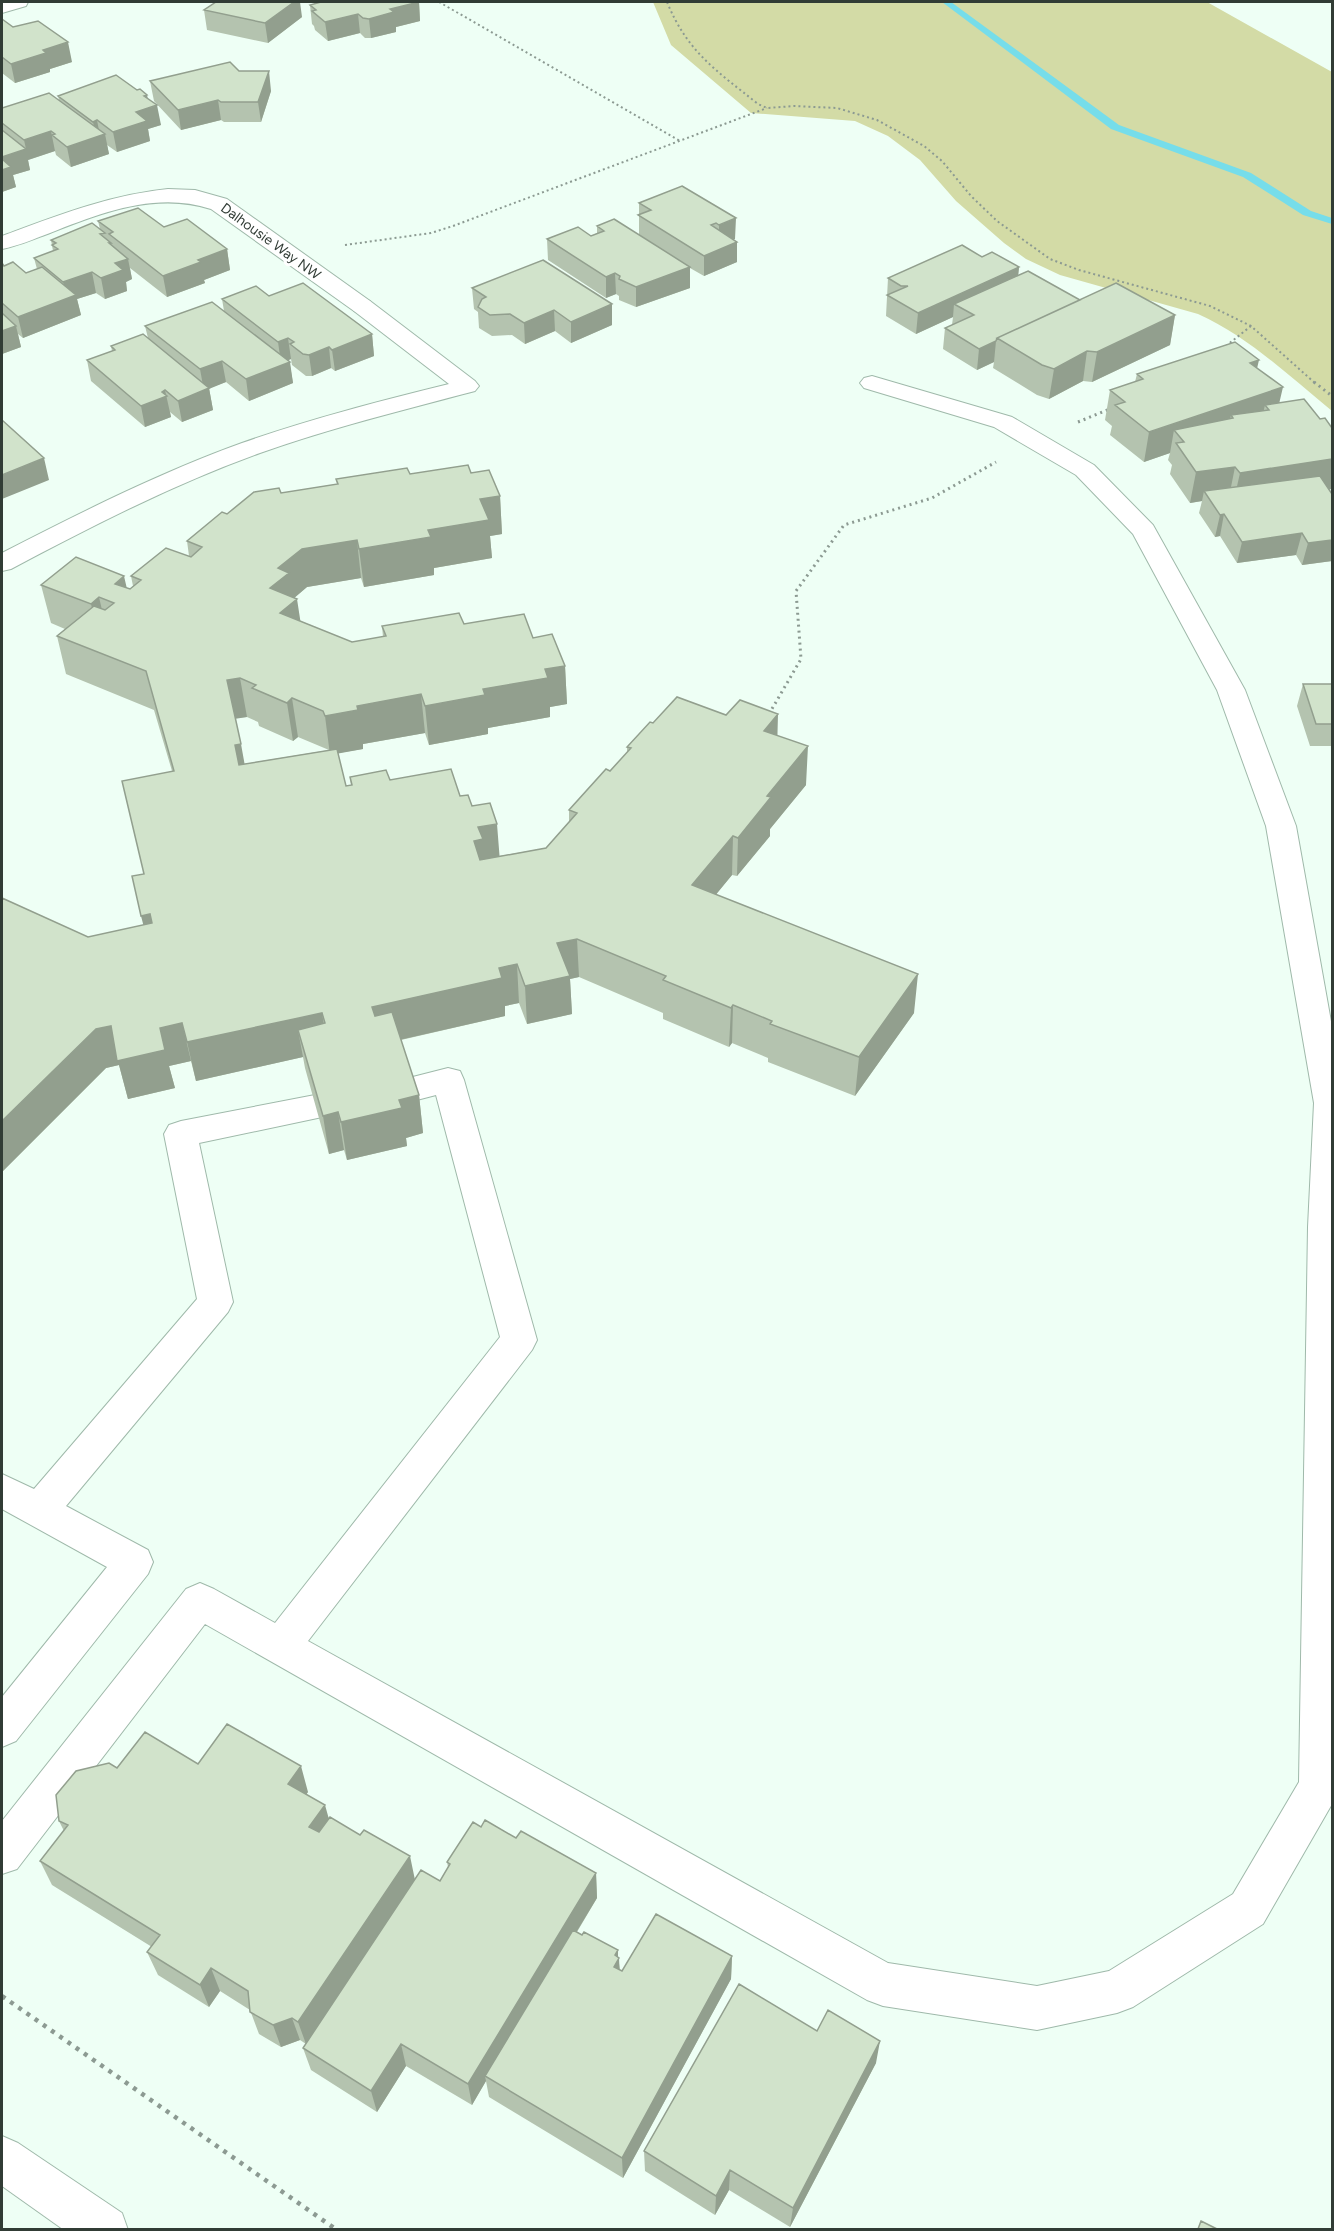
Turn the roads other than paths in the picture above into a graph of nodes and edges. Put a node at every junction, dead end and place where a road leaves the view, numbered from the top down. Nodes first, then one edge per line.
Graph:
1 (19, 2) edge
2 (2, 7) edge
3 (2, 243) edge
4 (872, 383) dead end
5 (2, 563) edge
6 (409, 1090) edge
7 (315, 1107) edge
8 (2, 1490) edge
9 (39, 1510) junction
10 (280, 1647) junction
11 (2, 1728) edge
12 (2, 1854) edge
13 (2, 2158) edge
14 (105, 2229) edge

1 - 2 street
3 - 5 street, Dalhousie Way NW
4 - 10 street
6 - 10 street
7 - 9 street
8 - 9 street
9 - 11 street
10 - 12 street
13 - 14 street

